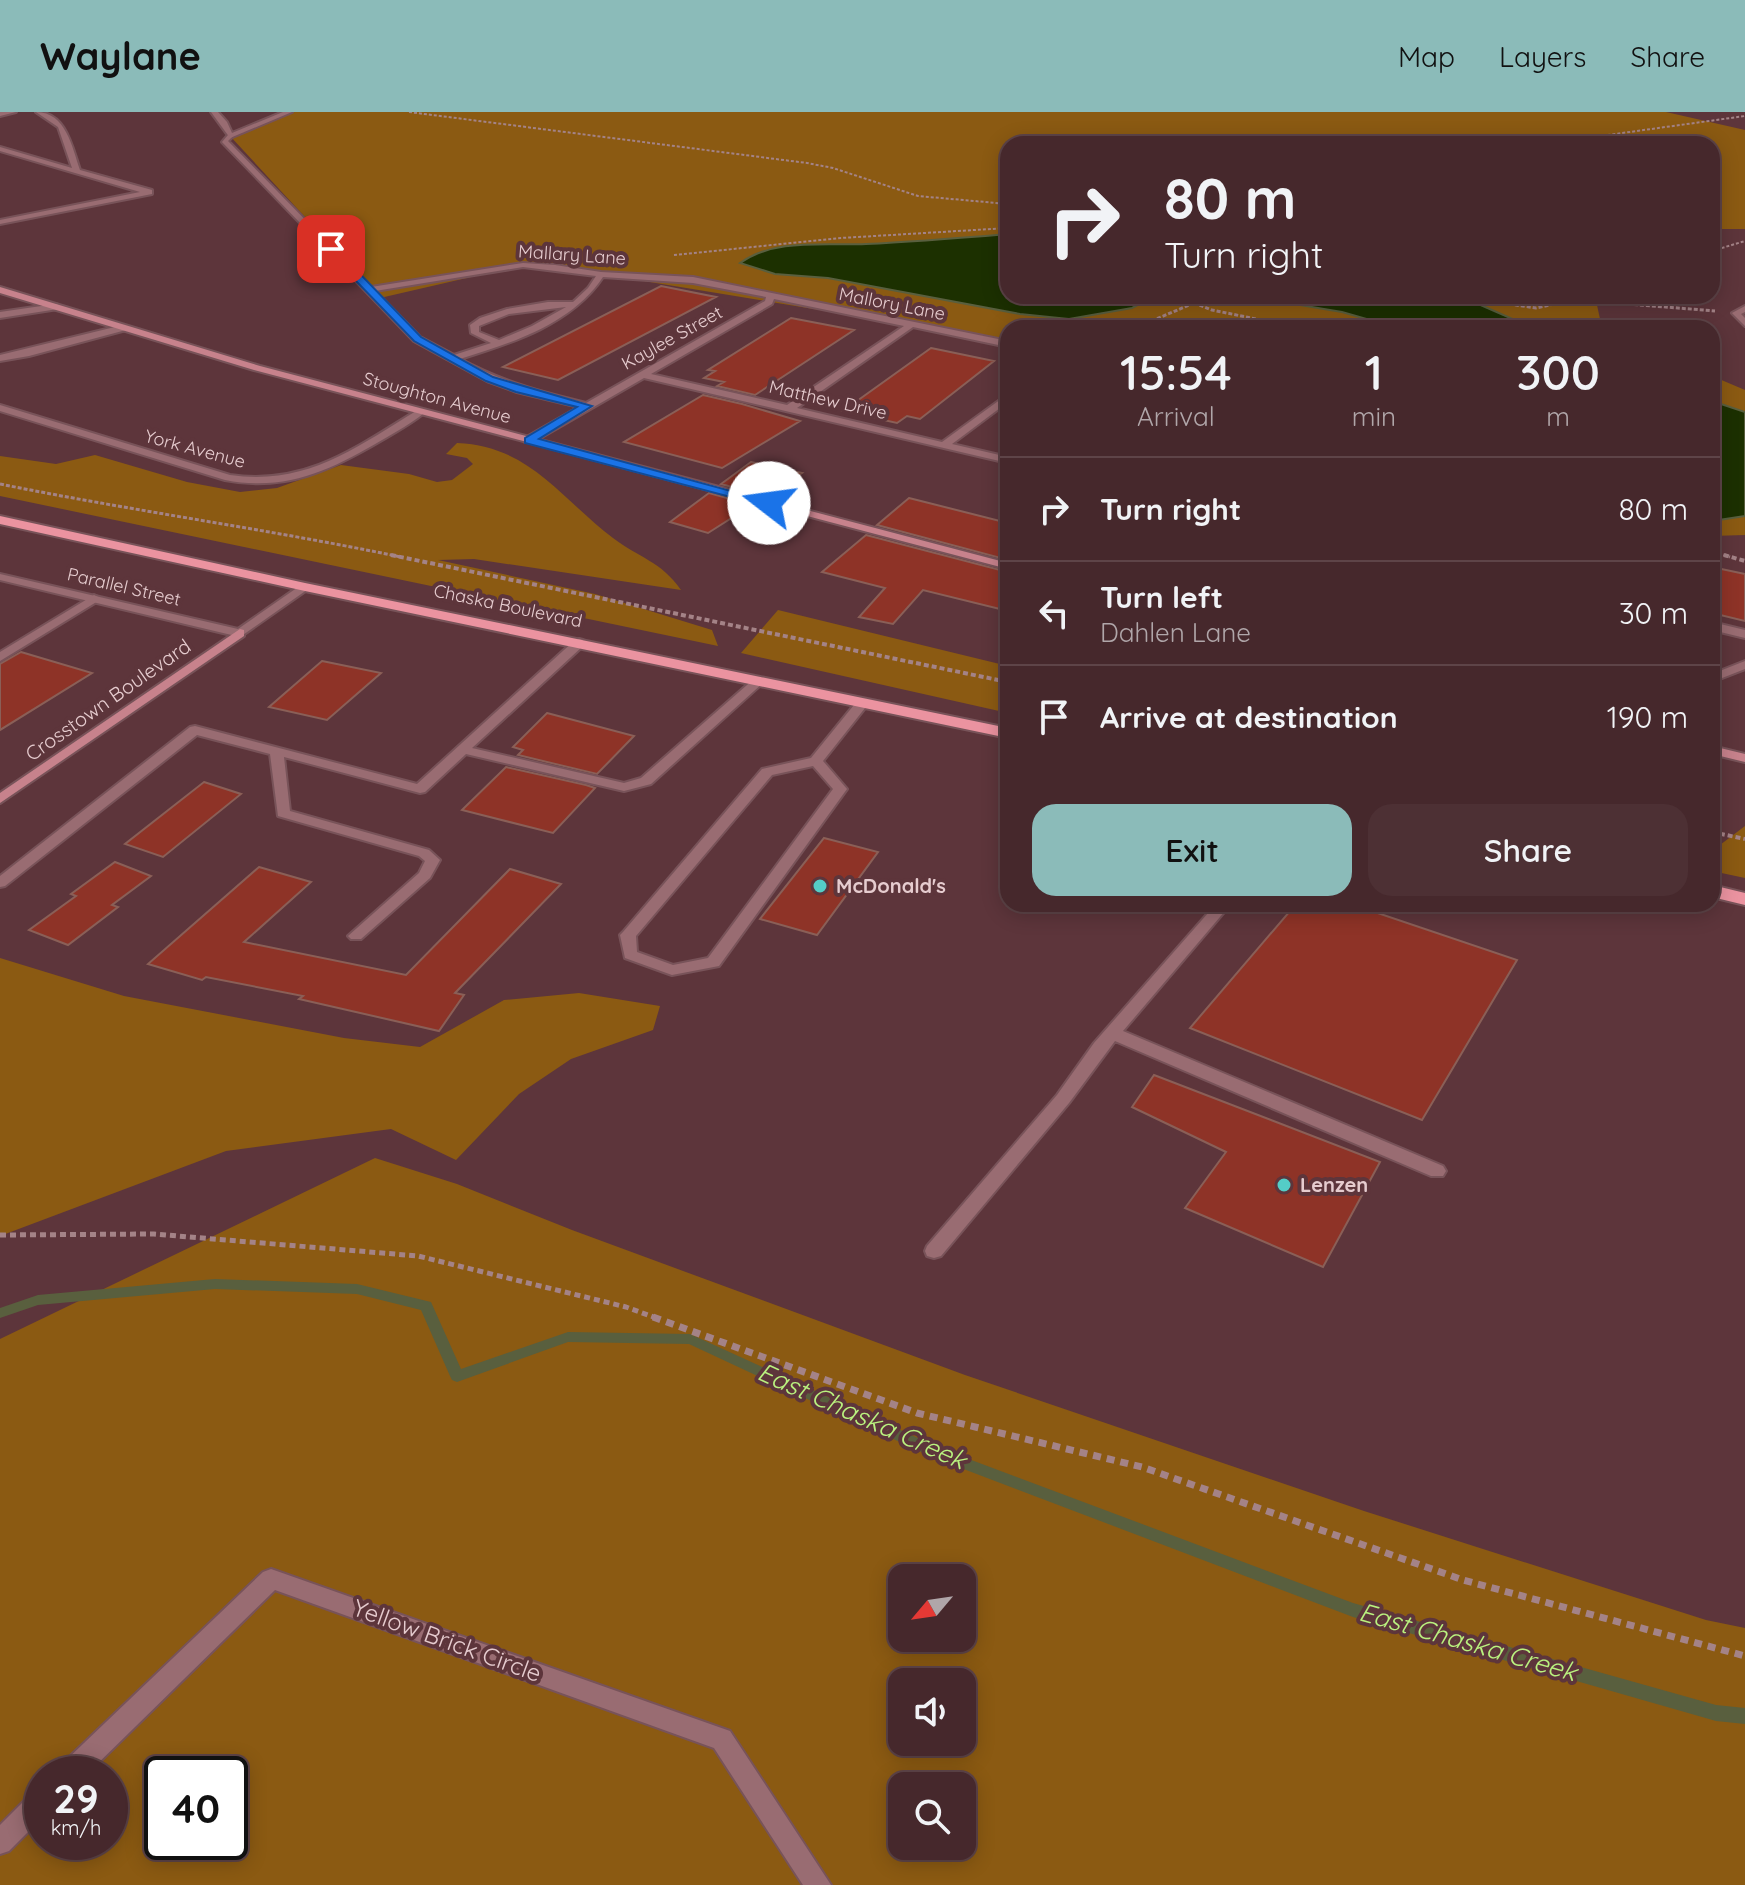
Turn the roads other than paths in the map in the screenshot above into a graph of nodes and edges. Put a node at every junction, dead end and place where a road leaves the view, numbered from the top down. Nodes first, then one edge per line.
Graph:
1 (13, 112) edge
2 (39, 112) edge
3 (214, 112) edge
4 (289, 112) edge
5 (0, 114) edge
6 (230, 136) junction
7 (0, 149) edge
8 (77, 171) junction
9 (0, 222) edge
10 (601, 274) junction
11 (371, 289) junction
12 (0, 290) edge
13 (771, 296) junction
14 (571, 304) junction
15 (55, 307) junction
16 (1740, 311) edge
17 (0, 315) edge
18 (1745, 323) edge
19 (912, 324) junction
20 (123, 328) junction
21 (1000, 342) edge
22 (499, 343) junction
23 (0, 358) edge
24 (451, 359) junction
25 (640, 374) junction
26 (1000, 403) edge
27 (586, 406) junction
28 (0, 408) edge
29 (790, 408) junction
30 (419, 413) junction
31 (529, 440) junction
32 (945, 444) junction
33 (1000, 458) edge
34 (0, 520) edge
35 (1000, 564) edge
36 (0, 577) edge
37 (305, 587) junction
38 (94, 599) junction
39 (1720, 628) edge
40 (240, 633) junction
41 (1745, 634) edge
42 (579, 643) junction
43 (0, 657) edge
44 (1745, 665) edge
45 (1720, 675) edge
46 (759, 681) junction
47 (863, 703) junction
48 (1000, 731) edge
49 (276, 750) junction
50 (464, 750) junction
51 (1720, 752) edge
52 (1745, 758) edge
53 (816, 761) junction
54 (0, 799) edge
55 (0, 883) edge
56 (1720, 893) edge
57 (1745, 899) edge
58 (1217, 912) edge
59 (356, 936) dead end
60 (1112, 1033) junction
61 (1437, 1171) dead end
62 (934, 1251) dead end
63 (89, 1756) edge
64 (24, 1819) edge
65 (0, 1842) edge
66 (818, 1885) edge

1 - 5 street
2 - 8 street
3 - 6 street
4 - 6 street
6 - 11 street
7 - 8 street
8 - 9 street
10 - 11 street, Mallary Lane
10 - 13 street, Mallary Lane
10 - 14 street
11 - 24 street
12 - 15 street, Stoughton Avenue
13 - 19 street, Mallory Lane
13 - 25 street, Kaylee Street
14 - 22 street
14 - 22 street
15 - 17 street
15 - 20 street, Stoughton Avenue
16 - 18 street
19 - 21 street, Mallory Lane
19 - 29 street
20 - 23 street
20 - 30 street, Stoughton Avenue
22 - 24 street
24 - 27 street
25 - 27 street, Kaylee Street
25 - 29 street, Matthew Drive
26 - 32 street
27 - 31 street, Kaylee Street
28 - 30 street, York Avenue
29 - 32 street, Matthew Drive
30 - 31 street, Stoughton Avenue
31 - 35 street, Stoughton Avenue
32 - 33 street, Matthew Drive
34 - 37 main road, Chaska Boulevard
36 - 38 street, Parallel Street
37 - 40 street
37 - 42 main road, Chaska Boulevard
38 - 40 street, Parallel Street
38 - 43 street
39 - 41 street
40 - 54 street, Crosstown Boulevard
42 - 46 main road, Chaska Boulevard
42 - 50 street
44 - 45 street
46 - 47 main road, Chaska Boulevard
46 - 50 street
47 - 48 main road, Chaska Boulevard
47 - 53 street
49 - 50 street
49 - 55 street
49 - 59 street
51 - 52 street
53 - 53 street
56 - 57 main road
58 - 60 street
60 - 61 street
60 - 62 street
63 - 66 street, Yellow Brick Circle
64 - 65 street

